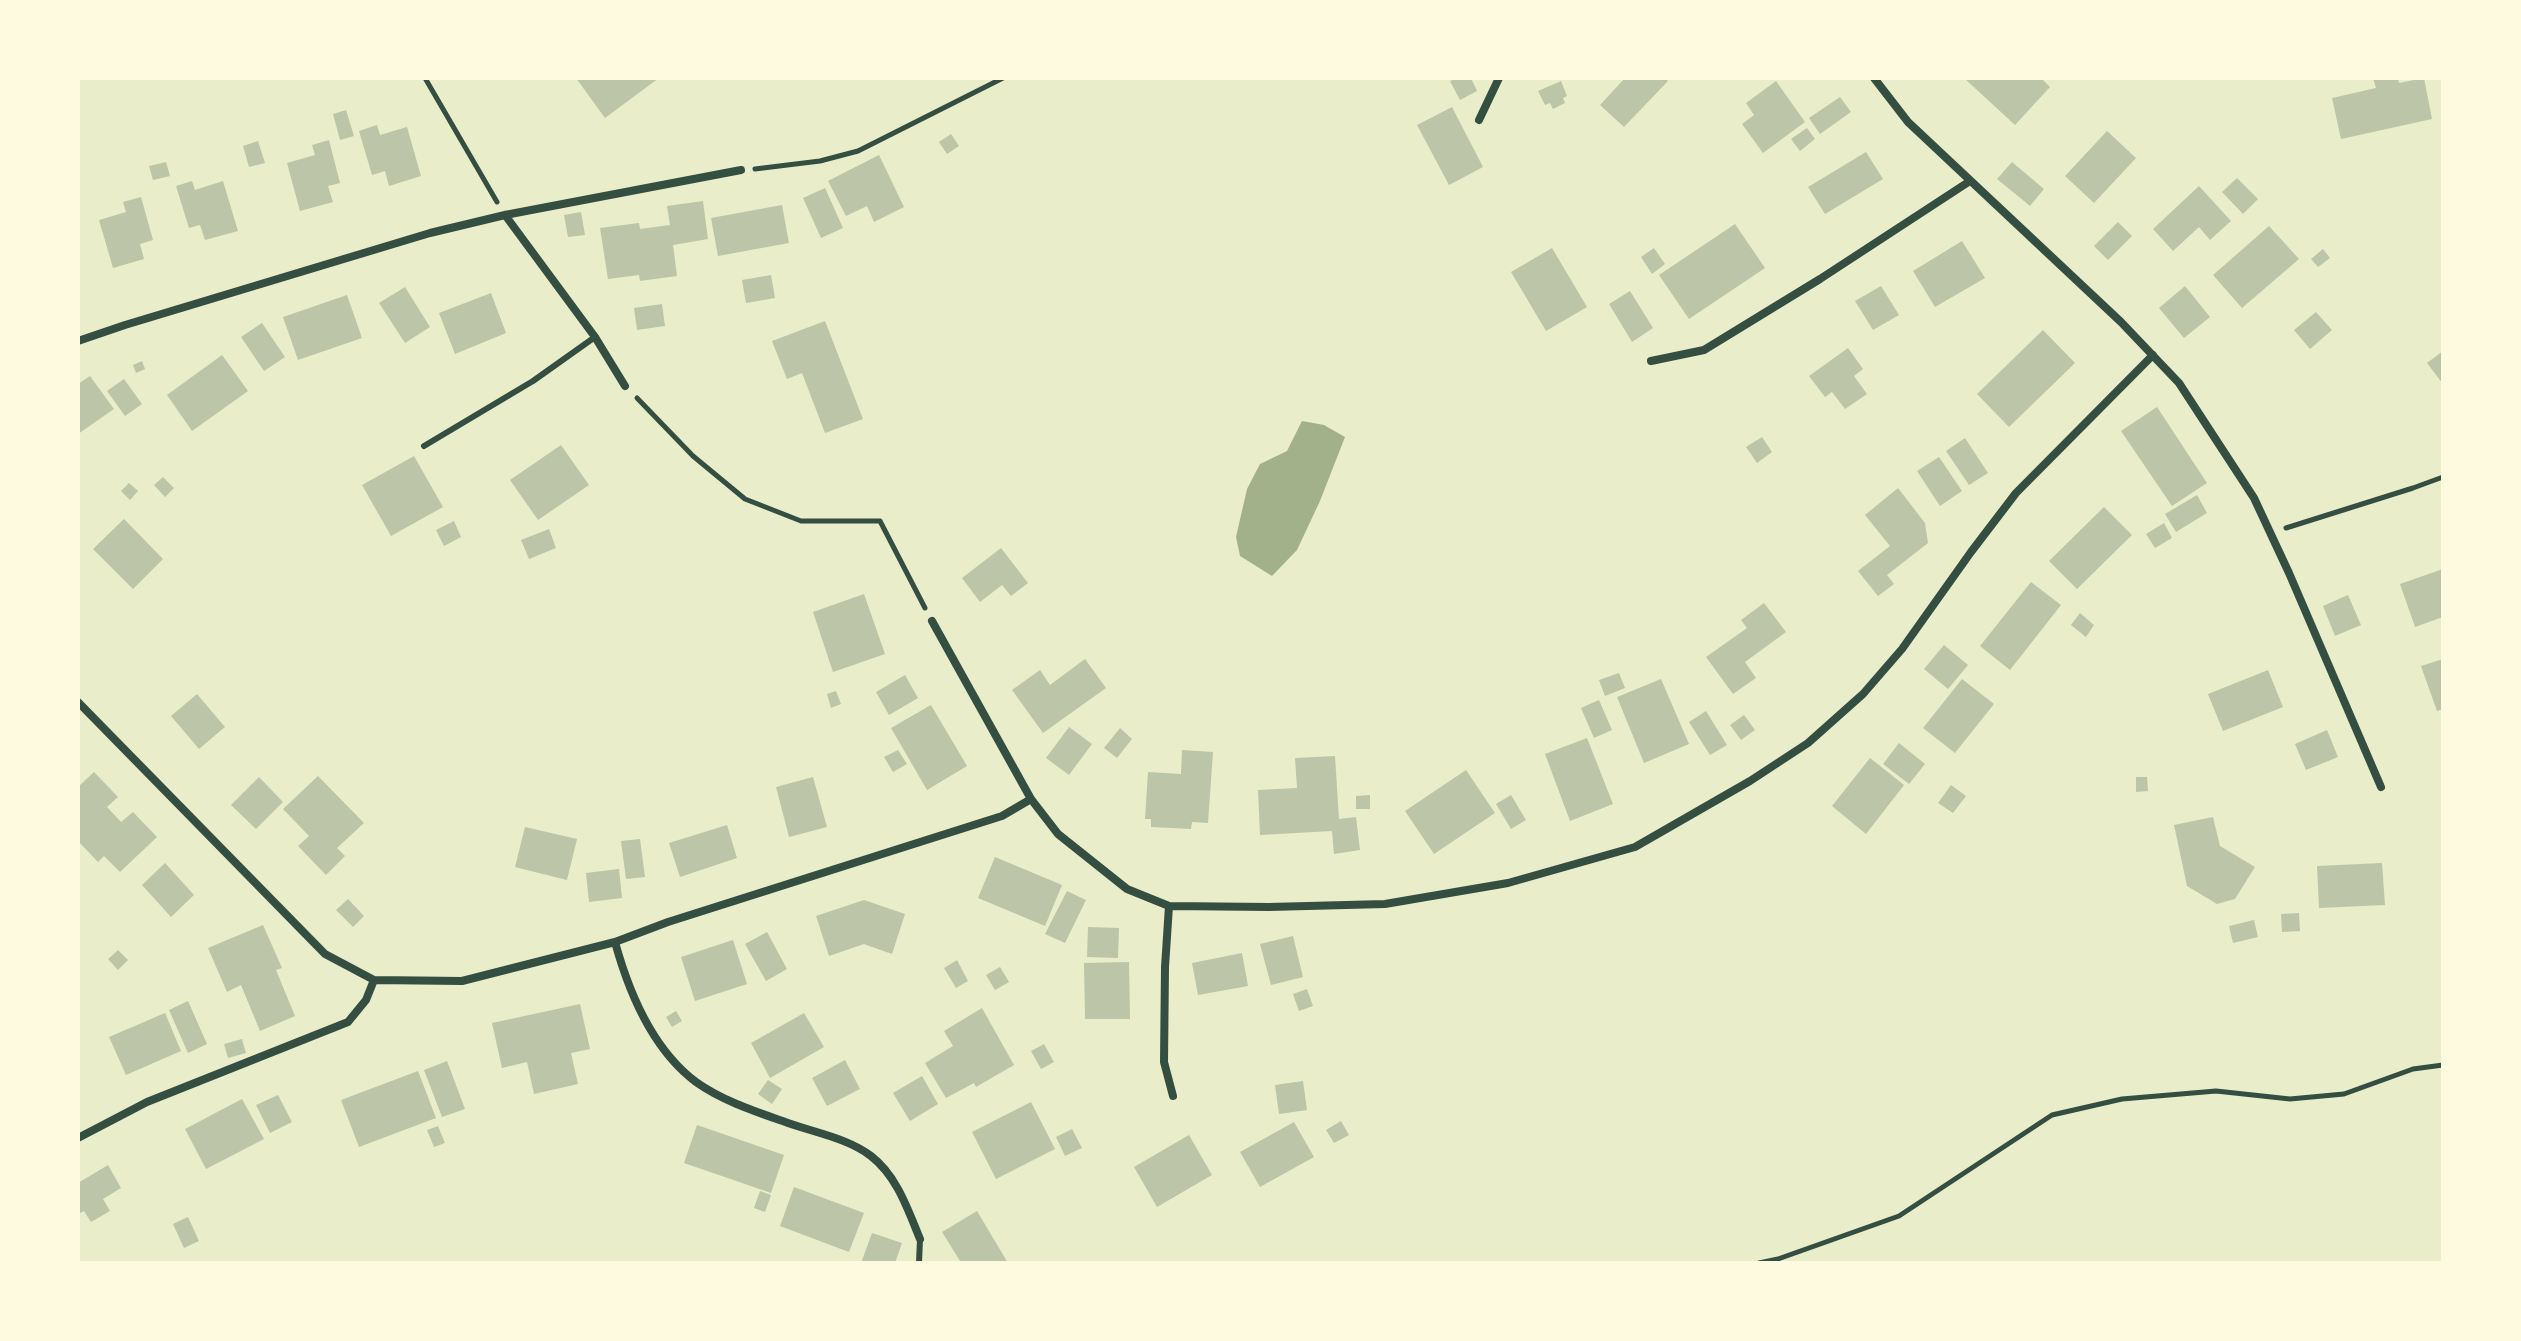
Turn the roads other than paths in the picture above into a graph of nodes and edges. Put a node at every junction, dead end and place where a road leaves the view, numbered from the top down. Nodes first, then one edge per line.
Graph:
1 (1499, 78) edge
2 (1874, 78) edge
3 (1479, 120) dead end
4 (741, 170) road end
5 (1970, 181) junction
6 (505, 215) junction
7 (595, 337) junction
8 (78, 341) edge
9 (2153, 355) junction
10 (1651, 361) dead end
11 (625, 386) road end
12 (424, 446) dead end
13 (932, 621) road end
14 (78, 702) edge
15 (82, 713) edge
16 (2381, 787) dead end
17 (1031, 799) junction
18 (1169, 906) junction
19 (615, 942) junction
20 (374, 980) junction
21 (1173, 1096) dead end
22 (78, 1138) edge
23 (920, 1239) joint
24 (919, 1263) edge

1 - 3 street
2 - 5 street
4 - 6 street
5 - 9 street
5 - 10 street
6 - 7 street
6 - 8 street
7 - 11 street
7 - 12 lane
9 - 16 street
9 - 18 street
13 - 17 street
14 - 15 street
15 - 20 street
17 - 18 street
17 - 19 street
18 - 21 street
19 - 20 street
19 - 23 street
20 - 22 street
23 - 24 lane

